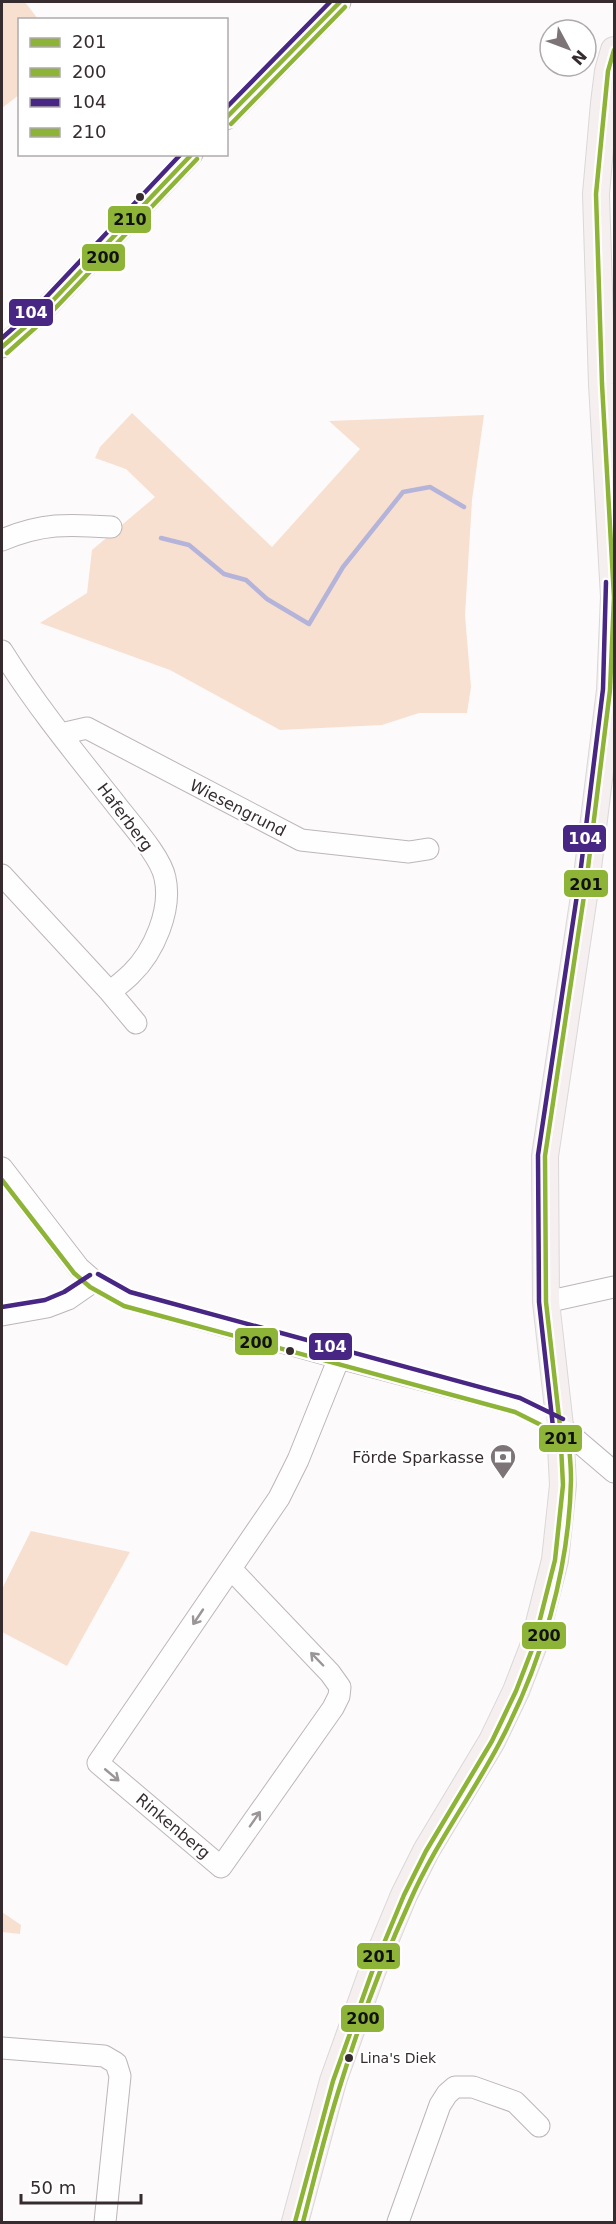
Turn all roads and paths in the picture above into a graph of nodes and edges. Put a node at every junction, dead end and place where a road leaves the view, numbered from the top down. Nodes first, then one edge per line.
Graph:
1 (340, 2) edge
2 (615, 50) edge
3 (228, 117) edge
4 (190, 156) edge
5 (2, 347) edge
6 (111, 527) dead end
7 (2, 540) edge
8 (614, 582) edge
9 (2, 651) edge
10 (61, 734) junction
11 (428, 849) dead end
12 (2, 875) edge
13 (110, 992) junction
14 (136, 1023) dead end
15 (2, 1168) edge
16 (94, 1281) junction
17 (615, 1287) edge
18 (546, 1302) junction
19 (2, 1315) edge
20 (339, 1358) junction
21 (560, 1426) junction
22 (615, 1472) edge
23 (231, 1569) junction
24 (2, 2048) edge
25 (539, 2126) dead end
26 (105, 2223) edge
27 (295, 2223) edge
28 (398, 2223) edge

1 - 3 street
2 - 8 main road
4 - 5 street
6 - 7 street
8 - 18 main road
9 - 10 street, Haferberg
10 - 11 street, Wiesengrund
10 - 13 street, Haferberg
12 - 13 street
13 - 14 street
15 - 16 street
16 - 19 street
16 - 20 street
17 - 18 street
18 - 21 main road
20 - 21 street
20 - 23 street, Rinkenberg
21 - 22 street
21 - 27 main road
23 -> 23 street, Rinkenberg
24 - 26 street
25 - 28 street

